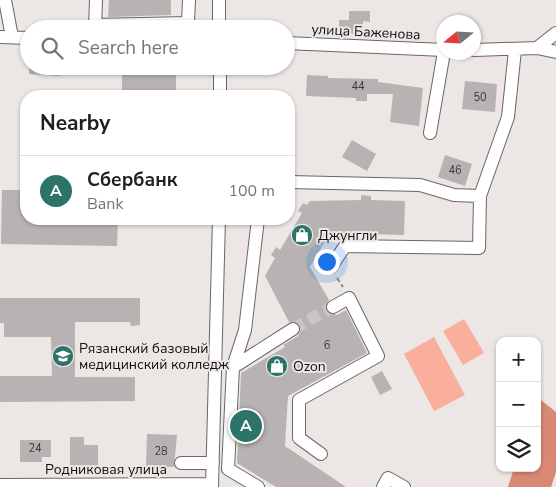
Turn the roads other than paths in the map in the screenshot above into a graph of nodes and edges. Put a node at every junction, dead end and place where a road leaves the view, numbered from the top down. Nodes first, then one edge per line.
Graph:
1 (5, 0) edge
2 (96, 0) edge
3 (189, 0) edge
4 (219, 0) edge
5 (95, 20) edge
6 (188, 20) edge
7 (219, 20) edge
8 (556, 33) edge
9 (6, 37) edge
10 (20, 38) edge
11 (295, 44) edge
12 (537, 48) junction
13 (481, 50) edge
14 (515, 50) junction
15 (436, 51) edge
16 (556, 52) edge
17 (442, 60) edge
18 (220, 75) edge
19 (220, 90) edge
20 (430, 133) dead end
21 (295, 182) edge
22 (480, 196) junction
23 (218, 225) edge
24 (257, 225) edge
25 (333, 270) road end
26 (332, 307) tunnel mouth
27 (292, 329) tunnel mouth
28 (233, 367) junction
29 (217, 377) junction
30 (321, 454) dead end
31 (181, 463) dead end
32 (214, 463) junction
33 (0, 485) edge
34 (63, 486) edge
35 (212, 486) edge
36 (258, 487) edge
37 (383, 487) edge
38 (404, 487) edge

1 - 9 street
2 - 5 street
3 - 6 street
4 - 7 street
8 - 12 street
9 - 10 street
11 - 15 street, улица Баженова
12 - 14 street
12 - 16 street
13 - 14 street
14 - 22 street
17 - 20 street
18 - 19 street
21 - 22 street
22 - 25 street
23 - 29 street
24 - 28 street
26 - 30 street
27 - 28 street
28 - 29 street
28 - 36 street
29 - 32 street
31 - 32 street
32 - 35 street
33 - 34 street, Родниковая улица
34 - 35 street, Родниковая улица
37 - 38 street

